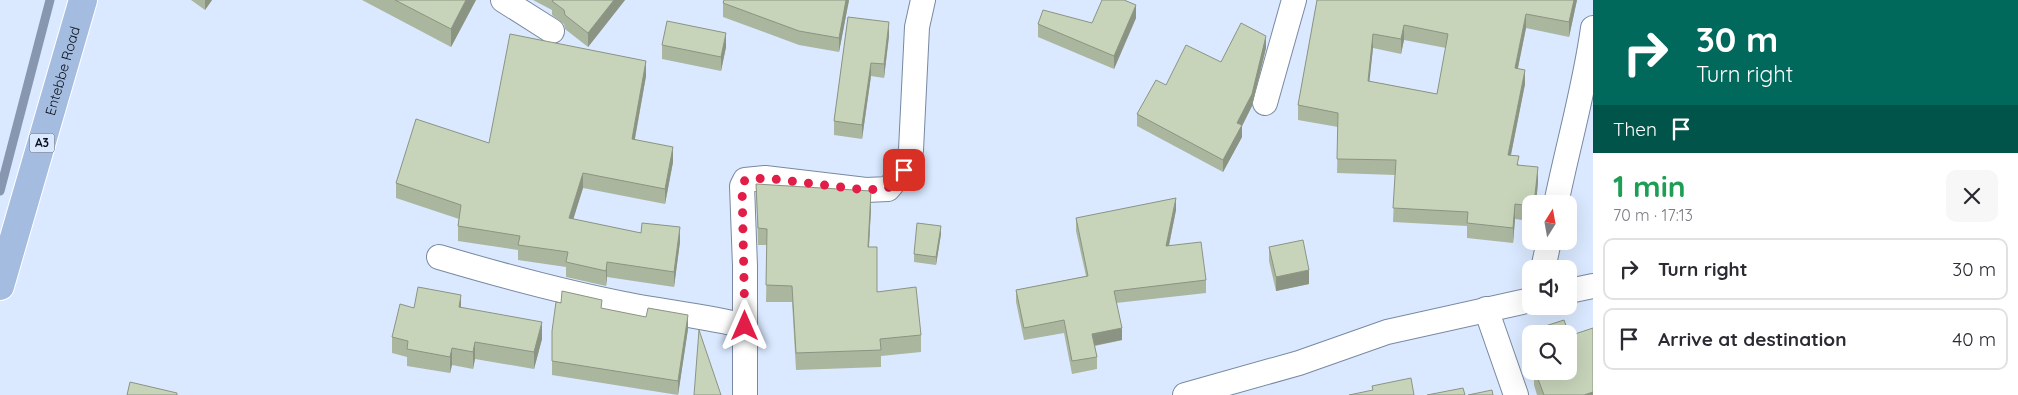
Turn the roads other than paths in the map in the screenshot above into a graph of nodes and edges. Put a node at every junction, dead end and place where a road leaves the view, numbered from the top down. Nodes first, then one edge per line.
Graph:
1 (83, 0) edge
2 (503, 0) edge
3 (922, 0) edge
4 (1294, 0) edge
5 (1593, 28) edge
6 (552, 30) dead end
7 (1264, 103) dead end
8 (1558, 195) edge
9 (439, 258) dead end
10 (0, 286) edge
11 (1593, 286) edge
12 (1577, 289) edge
13 (1522, 302) edge
14 (1486, 309) junction
15 (745, 326) junction
16 (745, 395) edge
17 (1185, 395) edge
18 (1516, 395) edge

1 - 10 main road, Entebbe Road / A3
2 - 6 street
3 - 15 street
4 - 7 street
5 - 8 street
9 - 15 street
11 - 12 street
13 - 14 street
14 - 17 street
14 - 18 street
15 - 16 street

